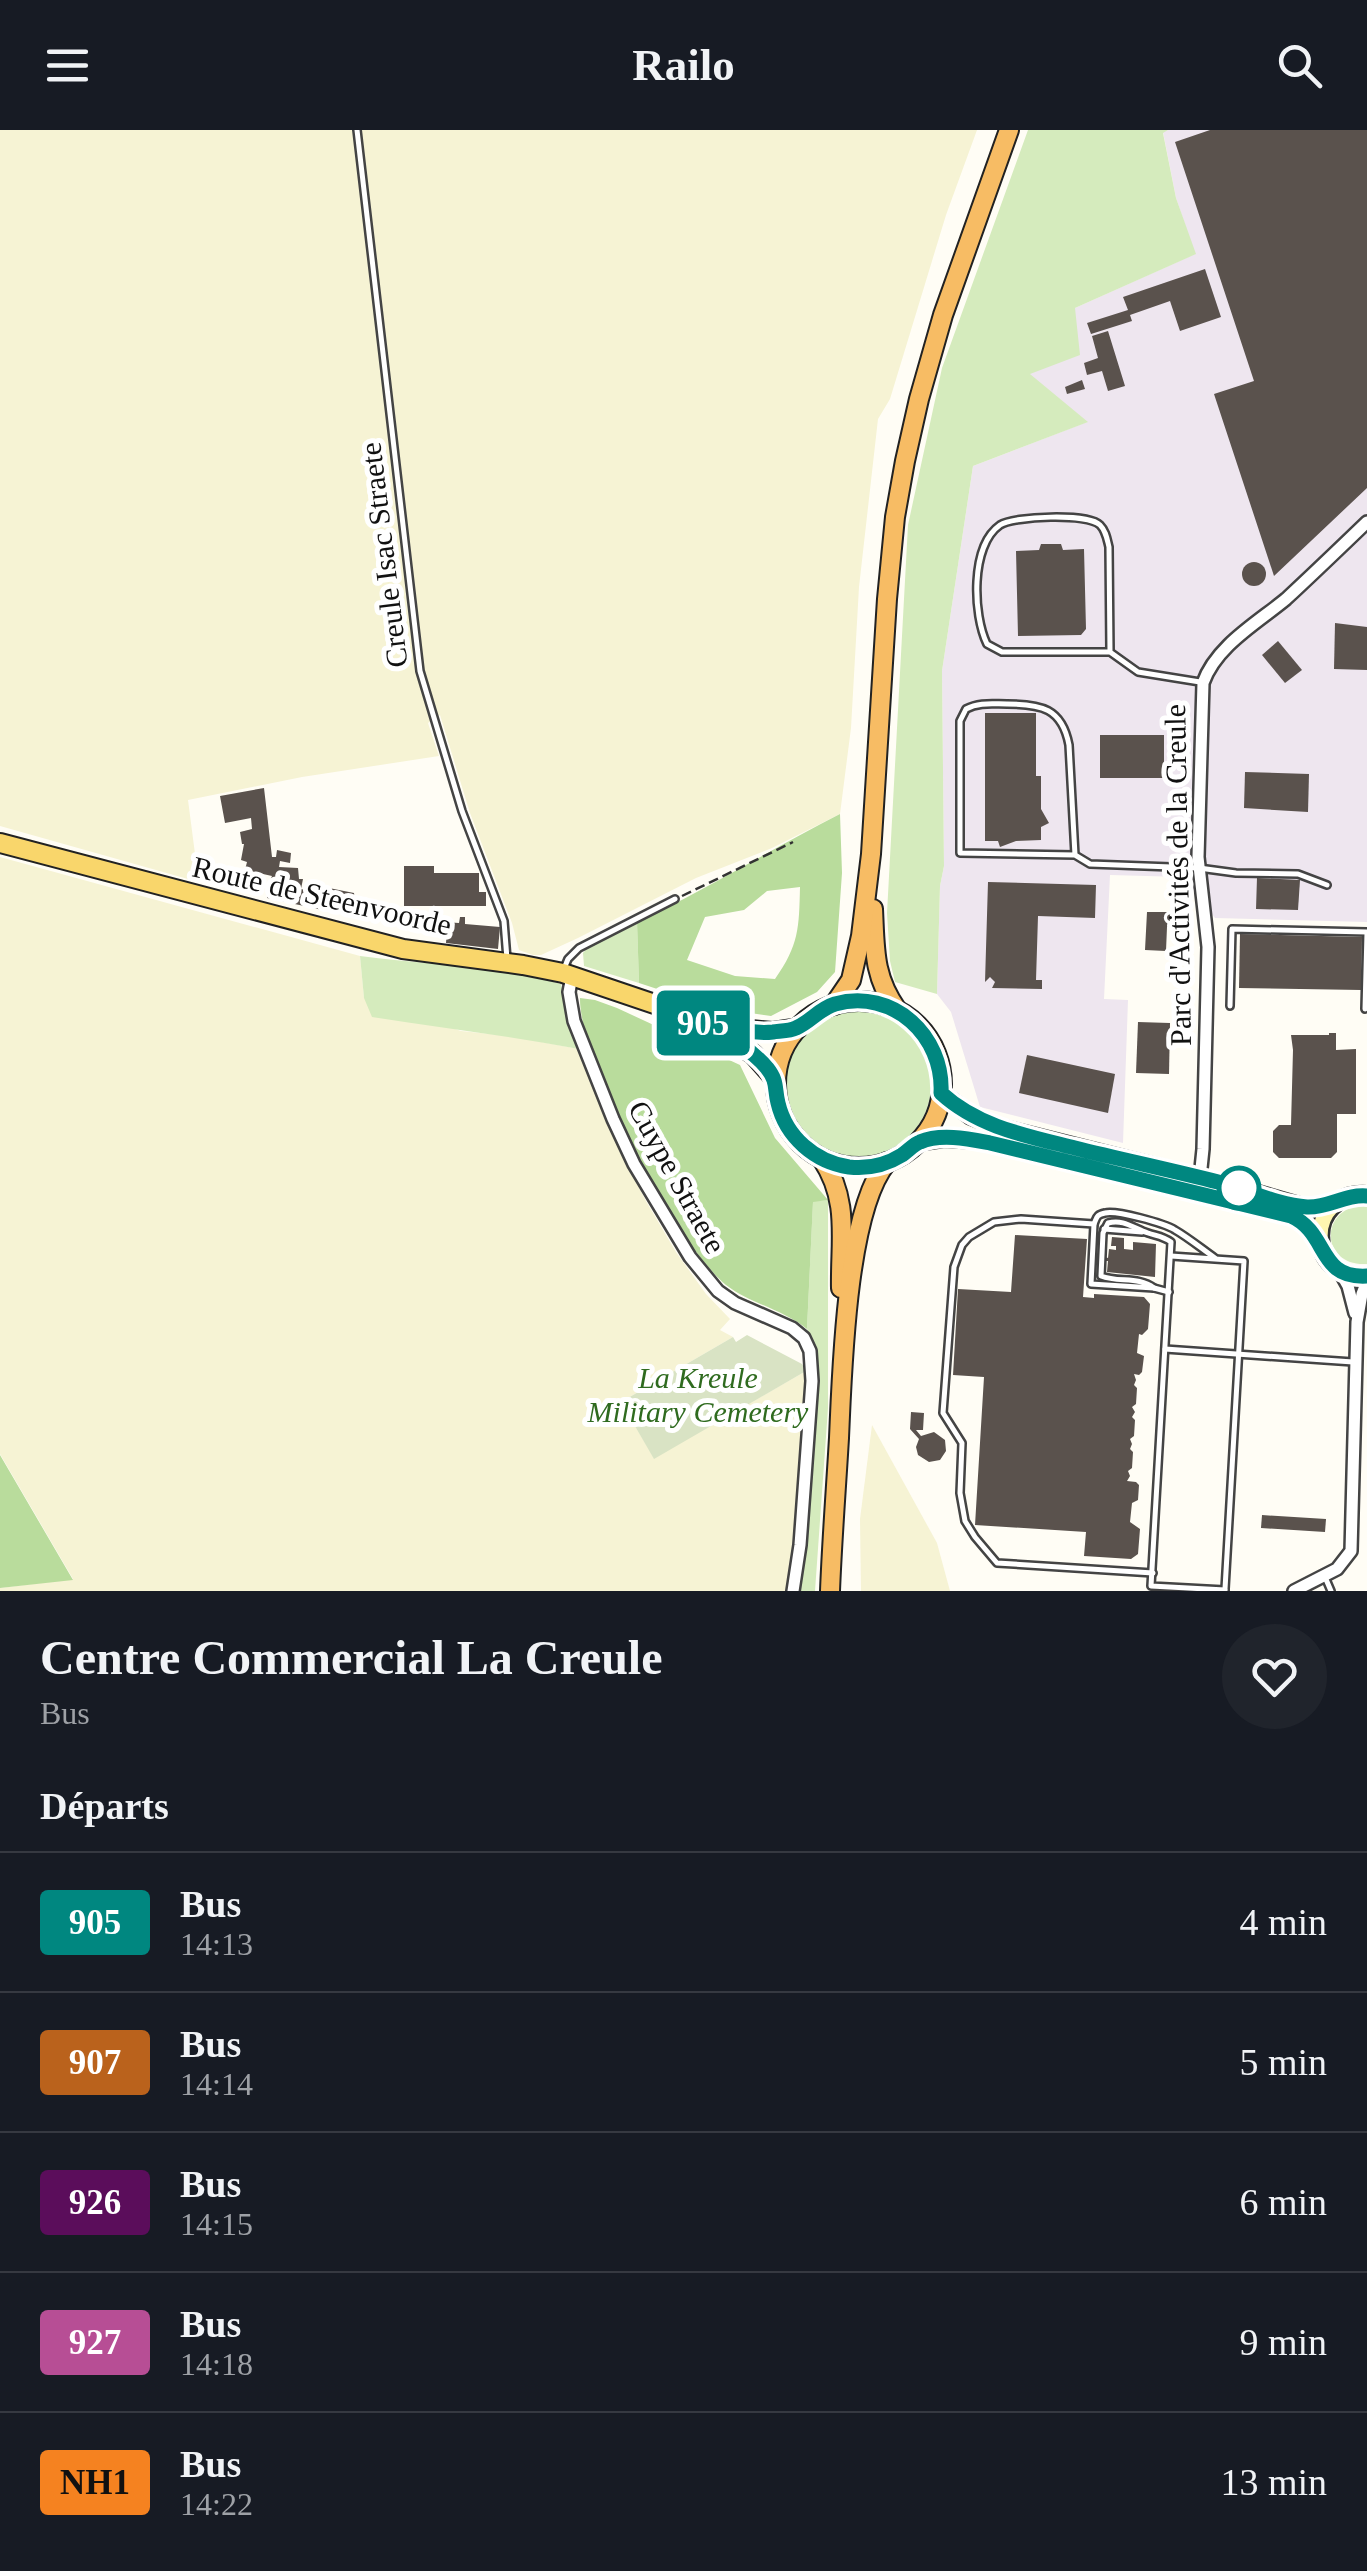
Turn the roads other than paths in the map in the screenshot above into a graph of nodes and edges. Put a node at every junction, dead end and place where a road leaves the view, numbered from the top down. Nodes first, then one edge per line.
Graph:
1 (357, 130) edge
2 (1009, 130) edge
3 (1367, 522) edge
4 (1110, 652) junction
5 (1203, 683) junction
6 (0, 842) edge
7 (871, 854) junction
8 (1075, 855) junction
9 (1199, 868) junction
10 (1327, 886) dead end
11 (676, 899) road end
12 (1367, 932) edge
13 (507, 963) junction
14 (567, 974) junction
15 (1366, 991) edge
16 (834, 1004) junction
17 (1230, 1006) dead end
18 (1366, 1009) edge
19 (897, 1010) junction
20 (690, 1016) junction
21 (798, 1028) junction
22 (776, 1080) junction
23 (941, 1093) junction
24 (918, 1142) junction
25 (822, 1158) junction
26 (887, 1162) junction
27 (1200, 1178) junction
28 (1364, 1194) edge
29 (1335, 1204) junction
30 (1094, 1224) junction
31 (1320, 1242) junction
32 (1170, 1256) junction
33 (1215, 1259) junction
34 (1339, 1270) junction
35 (1367, 1278) edge
36 (1154, 1288) junction
37 (1168, 1292) junction
38 (1357, 1322) junction
39 (1165, 1350) junction
40 (1238, 1355) junction
41 (1360, 1356) edge
42 (843, 1364) junction
43 (1359, 1538) edge
44 (1153, 1573) junction
45 (1325, 1577) junction
46 (1226, 1590) edge
47 (793, 1591) edge
48 (830, 1591) edge
49 (1294, 1591) edge
50 (1331, 1591) edge

1 - 13 lane, Creule Isac Straete
2 - 7 highway
3 - 5 street, Parc d'Activités de la Creule
4 - 4 lane
4 - 5 lane
5 - 9 street, Parc d'Activités de la Creule
6 - 13 main road, Route de Steenvoorde
7 - 16 highway
7 - 19 highway
8 - 8 lane
8 - 9 lane
9 - 10 lane
9 - 27 street, Parc d'Activités de la Creule
11 - 14 lane
12 - 15 lane
12 - 17 lane
13 - 14 main road, Route de Steenvoorde
14 - 20 main road, Route de Steenvoorde
14 - 47 street, Cuype Straete
15 - 18 lane
16 - 19 highway
16 - 21 highway
19 - 23 highway
20 - 21 main road, Route de Steenvoorde
20 - 22 main road, Route de Steenvoorde
21 - 22 highway
22 - 25 highway
23 - 24 highway
23 - 27 main road
24 - 26 highway
24 - 31 main road
25 - 26 highway
25 - 42 highway
26 - 42 highway
27 - 29 main road
28 - 29 main road
29 - 31 main road
30 - 33 lane
30 - 36 lane
30 - 44 lane
31 - 34 main road
32 - 33 lane
32 - 36 lane
32 - 37 lane
33 - 40 lane
34 - 35 main road
34 - 38 street
35 - 38 street
36 - 37 lane
37 - 39 lane
38 - 41 street
39 - 40 lane
39 - 44 lane
40 - 41 lane
40 - 46 lane
41 - 43 street
42 - 48 highway
43 - 45 street
44 - 46 lane
45 - 49 street
45 - 50 lane

